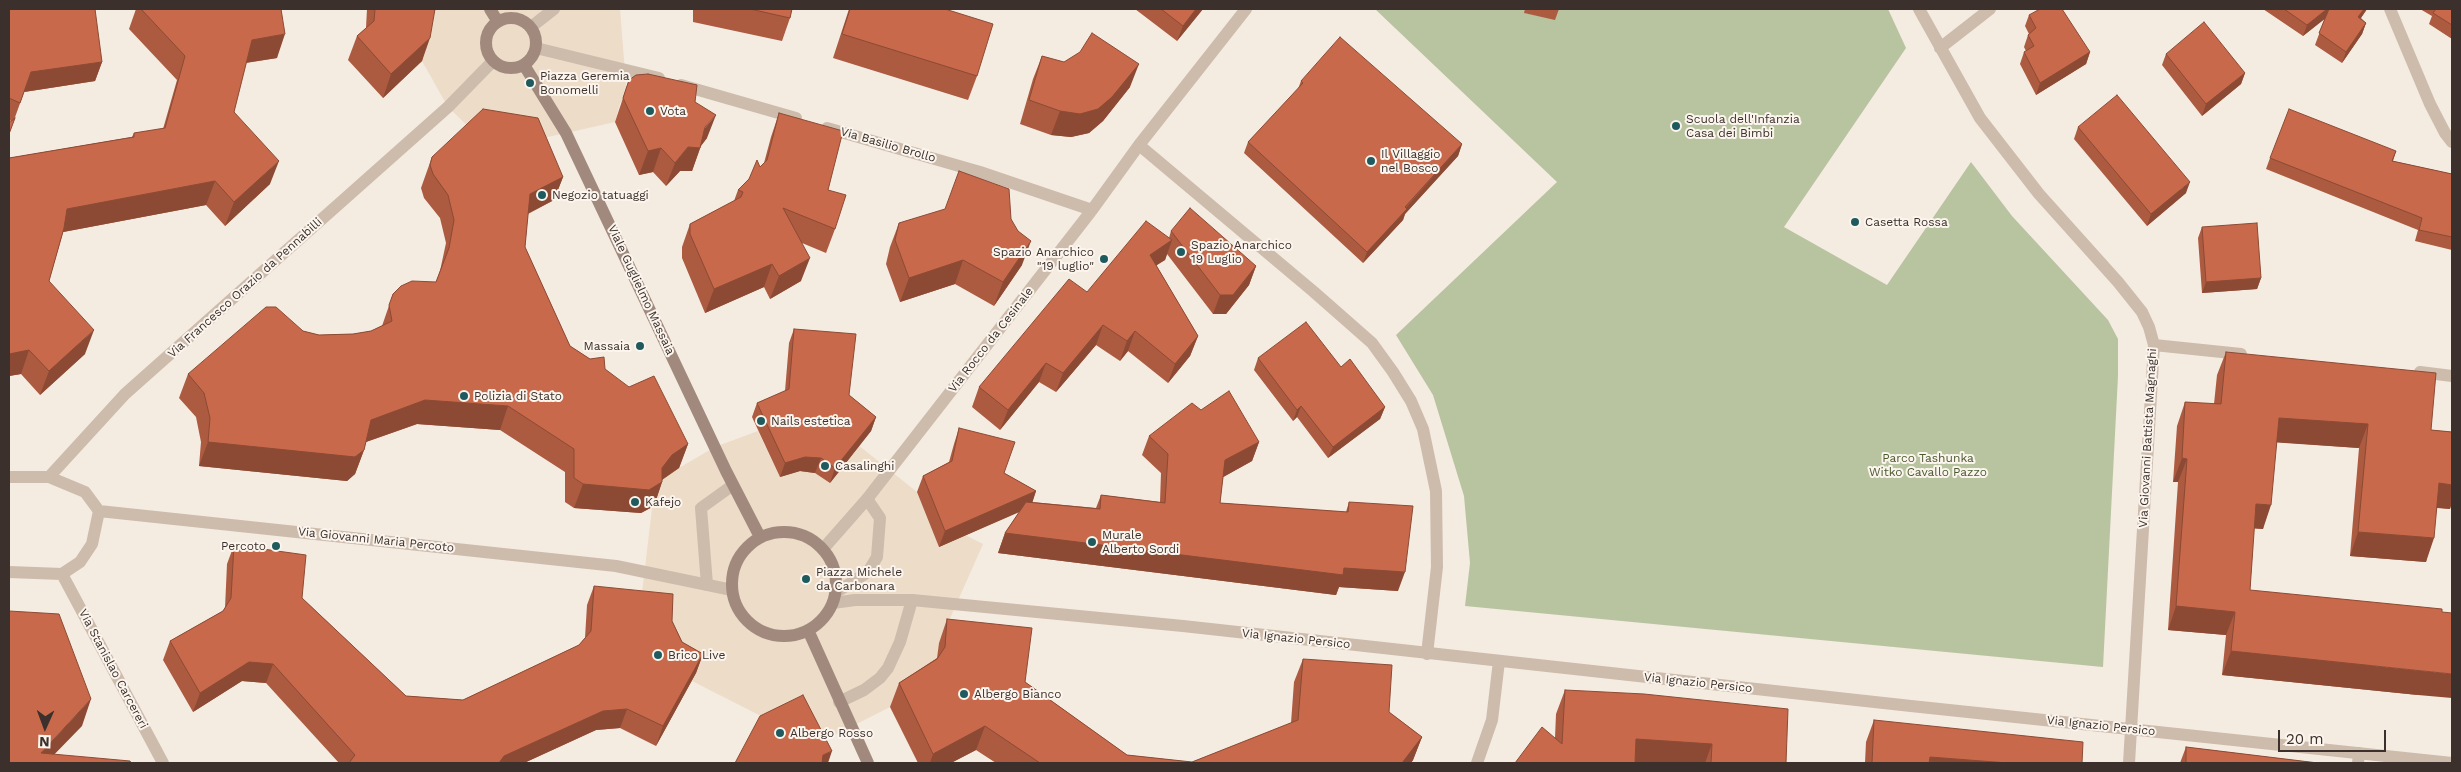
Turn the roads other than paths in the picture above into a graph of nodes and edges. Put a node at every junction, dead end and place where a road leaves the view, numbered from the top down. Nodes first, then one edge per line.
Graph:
1 (490, 9) edge
2 (554, 9) edge
3 (1246, 9) edge
4 (1919, 9) edge
5 (1990, 9) edge
6 (2392, 15) edge
7 (498, 22) junction
8 (531, 27) junction
9 (536, 48) junction
10 (1940, 48) junction
11 (493, 62) junction
12 (524, 65) junction
13 (2452, 142) edge
14 (1139, 145) junction
15 (1092, 210) junction
16 (2154, 345) junction
17 (2253, 355) edge
18 (2402, 370) edge
19 (2452, 376) edge
20 (9, 477) edge
21 (49, 477) junction
22 (733, 484) junction
23 (867, 499) junction
24 (99, 510) junction
25 (760, 537) junction
26 (823, 550) junction
27 (9, 572) edge
28 (62, 574) junction
29 (707, 585) junction
30 (732, 590) junction
31 (834, 598) junction
32 (912, 600) junction
33 (808, 630) junction
34 (1427, 654) junction
35 (1500, 661) junction
36 (839, 702) junction
37 (2131, 729) junction
38 (2358, 758) edge
39 (164, 763) edge
40 (868, 763) edge
41 (1477, 763) edge
42 (2129, 763) edge
43 (2452, 763) edge

1 - 7 street
2 - 8 street
3 - 14 street, Via Rocco da Cesinale
4 - 10 street, Via Giovanni Battista Magnaghi
5 - 10 street
6 - 13 street
7 - 8 street
7 - 11 street
8 - 9 street
9 - 12 street
9 - 15 street, Via Basilio Brollo
10 - 16 street, Via Giovanni Battista Magnaghi
11 - 12 street
11 - 21 street, Via Francesco Orazio da Pennabilli
12 - 22 street, Viale Guglielmo Massaia
14 - 15 street, Via Rocco da Cesinale
14 - 34 street
15 - 23 street, Via Rocco da Cesinale
16 - 17 street
16 - 37 street, Via Giovanni Battista Magnaghi
18 - 19 street
20 - 21 street
21 - 24 street
22 - 25 street
22 - 29 street
23 - 26 street, Via Rocco da Cesinale
23 - 31 street
24 - 28 street
24 - 29 street, Via Giovanni Maria Percoto
25 - 26 street
25 - 30 street
26 - 31 street
27 - 28 street
28 - 39 street, Via Stanislao Carcereri
29 - 30 street
30 - 33 street
31 - 32 street
31 - 33 street
32 - 34 street, Via Ignazio Persico
32 - 36 street
33 - 36 street
34 - 35 street, Via Ignazio Persico
35 - 37 street, Via Ignazio Persico
35 - 41 street
36 - 40 street
37 - 38 street, Via Ignazio Persico
37 - 42 street, Via Giovanni Battista Magnaghi
38 - 43 street, Via Ignazio Persico

